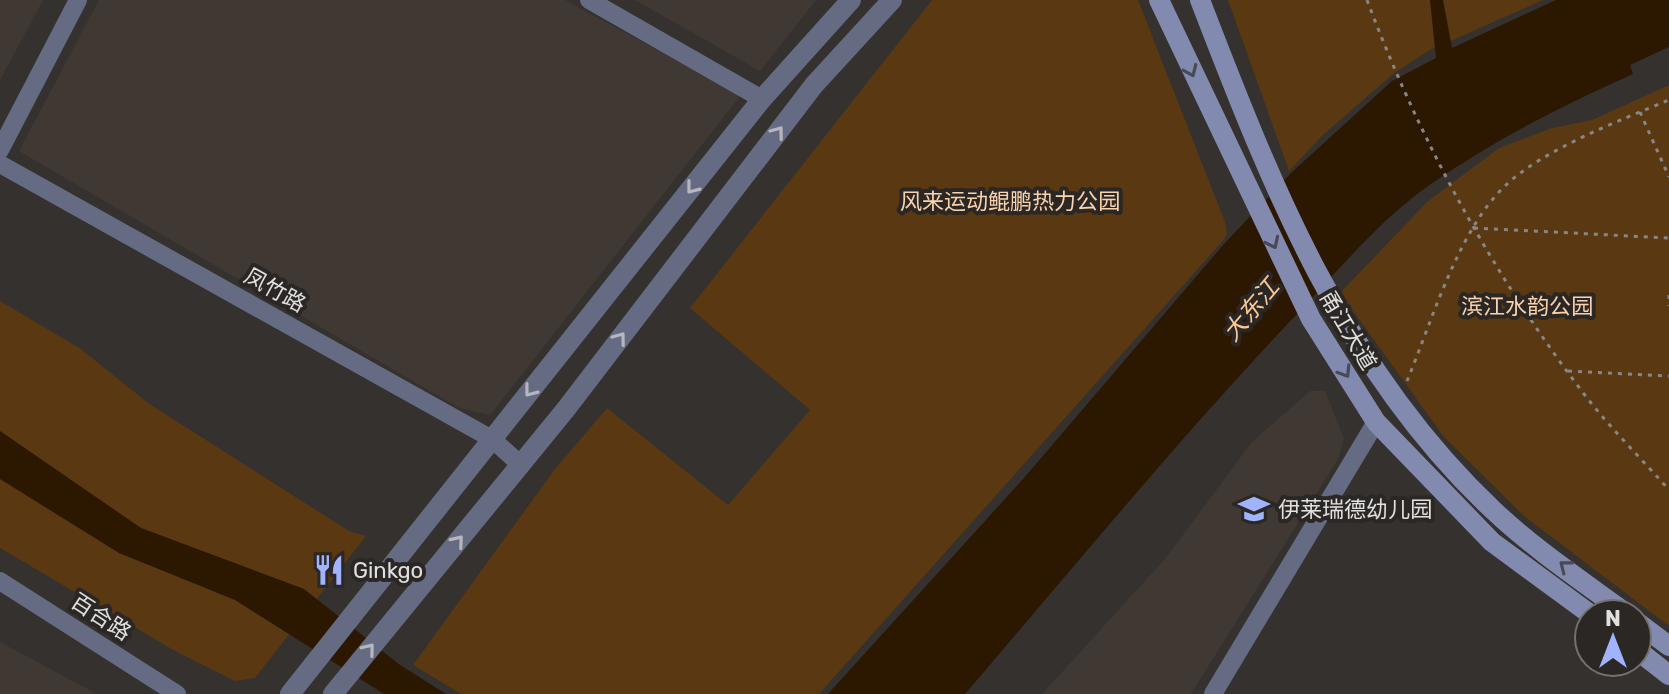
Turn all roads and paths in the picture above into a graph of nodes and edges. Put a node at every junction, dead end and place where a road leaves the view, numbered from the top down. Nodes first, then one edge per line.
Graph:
1 (78, 0) edge
2 (589, 0) edge
3 (851, 0) edge
4 (892, 0) edge
5 (1159, 0) edge
6 (1200, 0) edge
7 (1367, 0) edge
8 (762, 99) junction
9 (1669, 100) edge
10 (1640, 112) junction
11 (0, 150) edge
12 (0, 164) edge
13 (1669, 177) edge
14 (1474, 228) junction
15 (1669, 238) edge
16 (1669, 295) edge
17 (1669, 306) edge
18 (1568, 371) junction
19 (1669, 376) edge
20 (1404, 388) dead end
21 (1376, 422) junction
22 (492, 439) junction
23 (521, 465) junction
24 (1669, 490) edge
25 (0, 581) edge
26 (1606, 598) edge
27 (1573, 602) edge
28 (1653, 662) edge
29 (1669, 675) edge
30 (177, 694) edge
31 (290, 694) edge
32 (333, 694) edge
33 (1213, 694) edge

1 - 11 street
2 - 8 street
3 - 8 street
23 -> 4 street
5 -> 21 main road, 甬江大道
26 -> 6 main road, 甬江大道
7 - 14 path
8 -> 22 street
9 - 10 path
10 - 13 path
10 - 14 path
12 - 22 street, 凤竹路
14 - 15 path
14 - 18 path
14 - 20 path
16 - 17 path
18 - 19 path
18 - 24 path
21 - 27 main road, 甬江大道
21 - 33 street
22 - 23 street, 凤竹路
22 - 31 street
32 -> 23 street
25 - 30 street, 百合路
28 - 29 main road

